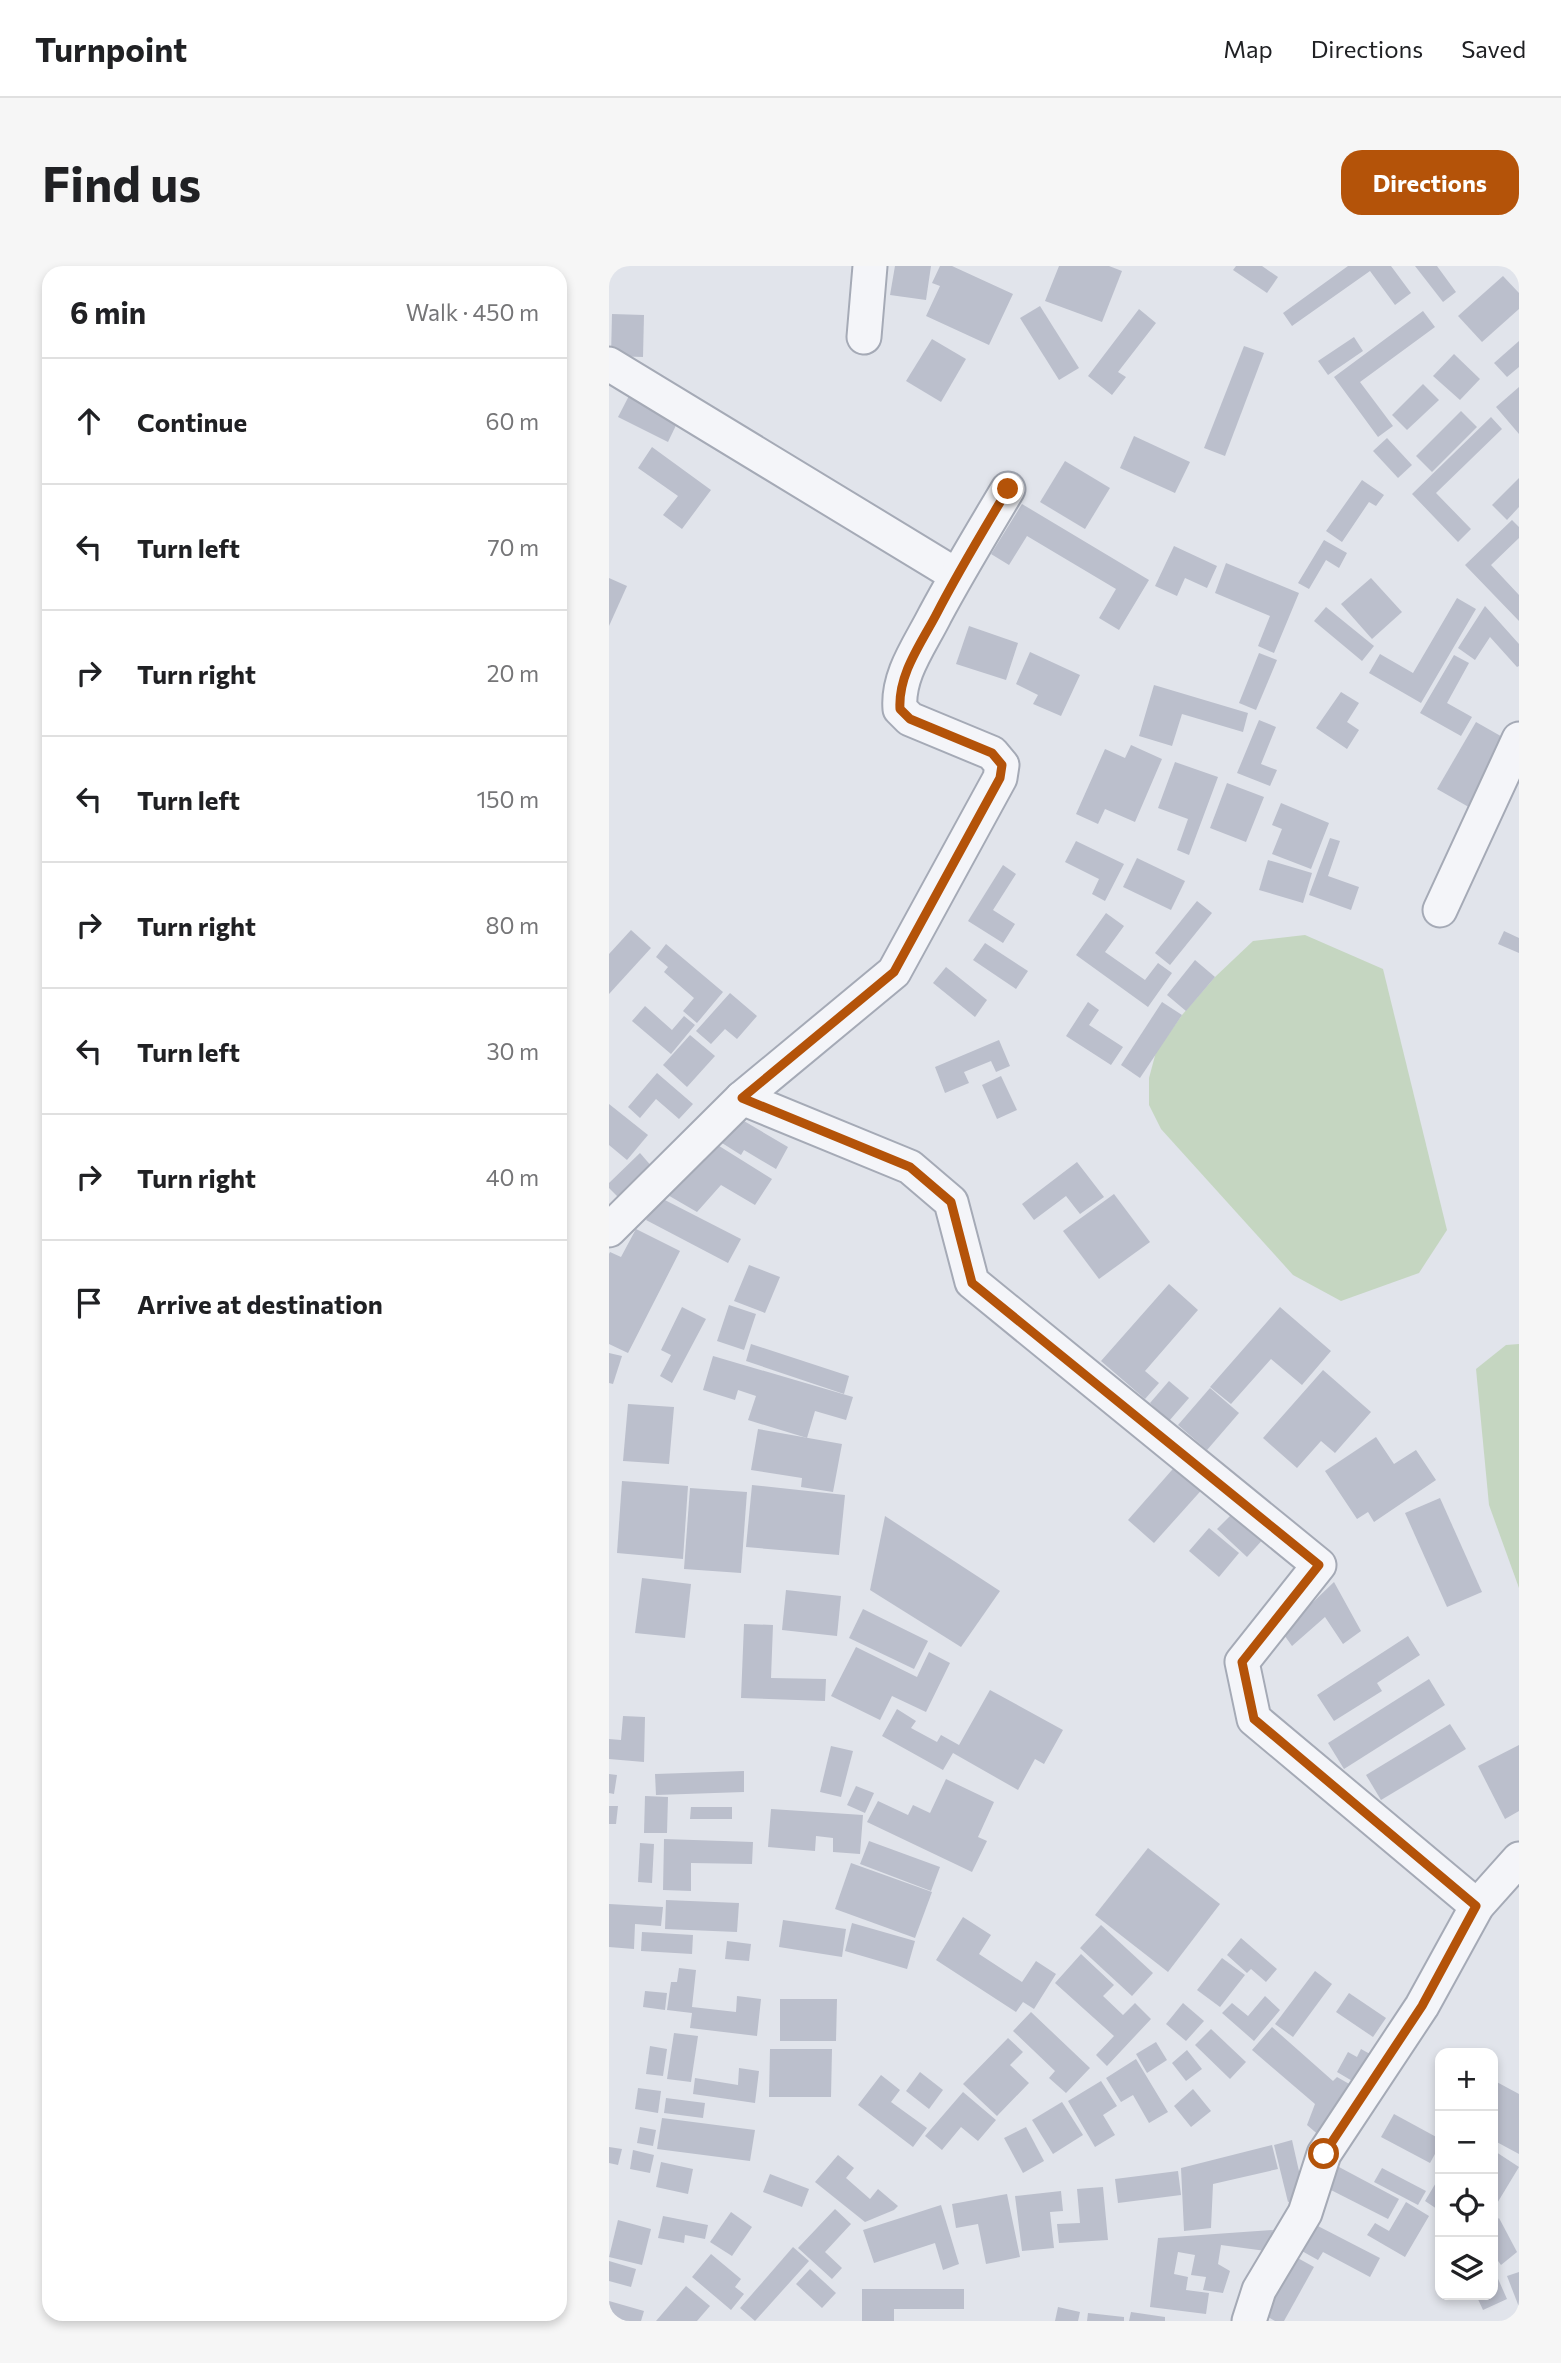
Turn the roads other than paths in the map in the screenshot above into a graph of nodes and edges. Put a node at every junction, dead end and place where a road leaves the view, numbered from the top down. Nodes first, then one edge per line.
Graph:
1 (870, 266) edge
2 (865, 337) dead end
3 (609, 364) edge
4 (1008, 489) dead end
5 (956, 575) junction
6 (1519, 739) edge
7 (1440, 910) dead end
8 (742, 1098) junction
9 (609, 1230) edge
10 (1519, 1859) edge
11 (1476, 1906) junction
12 (1249, 2321) edge

1 - 2 street
3 - 5 street
4 - 5 street
5 - 8 street
6 - 7 street
8 - 9 street
8 - 11 street
10 - 11 street
11 - 12 street

